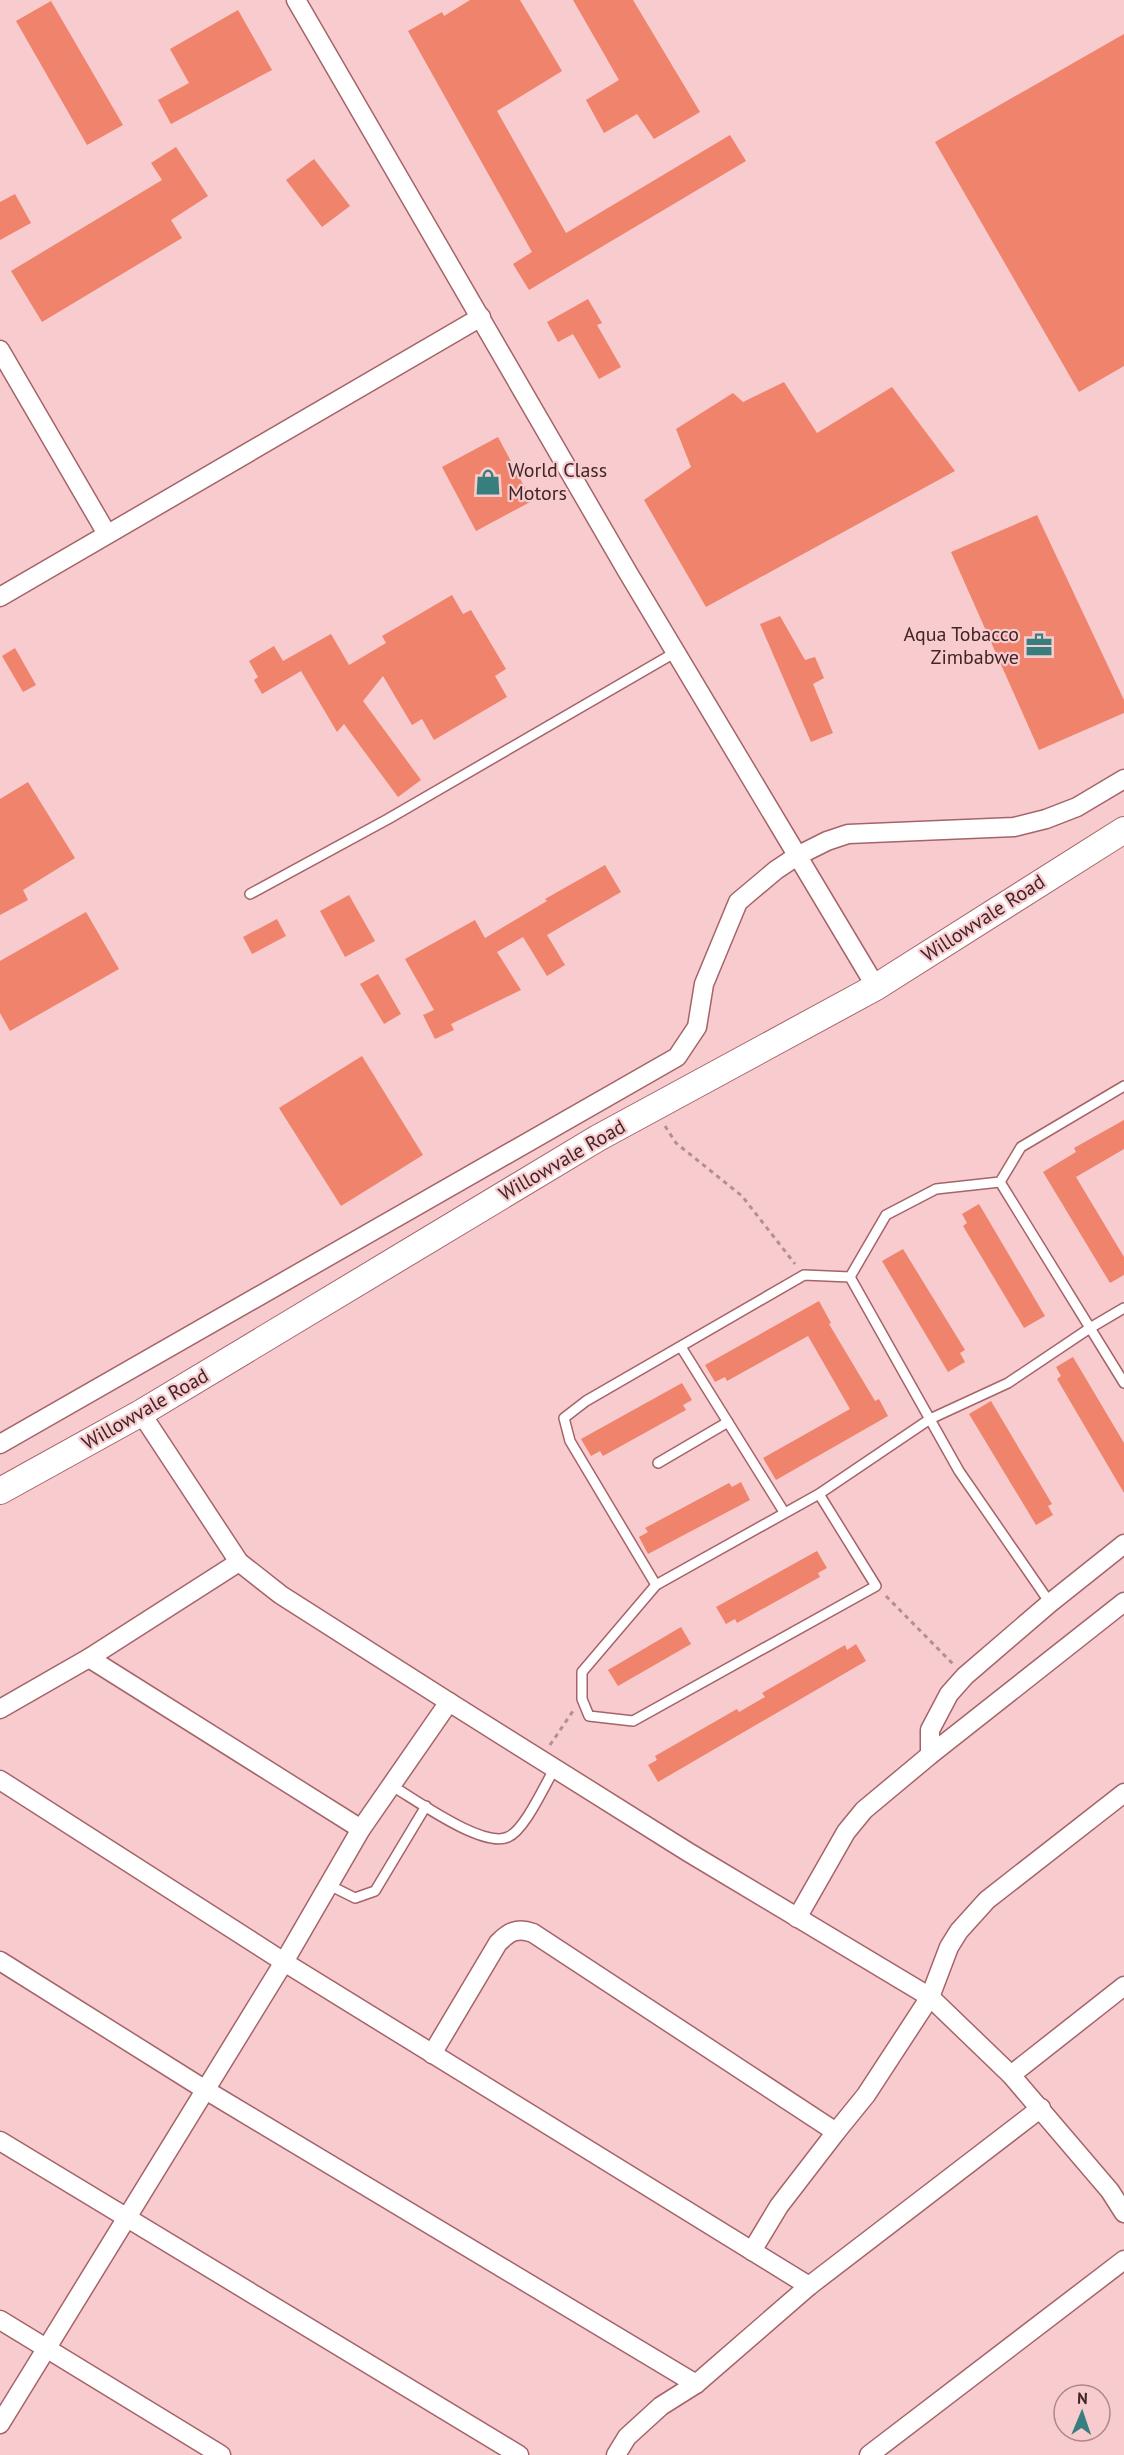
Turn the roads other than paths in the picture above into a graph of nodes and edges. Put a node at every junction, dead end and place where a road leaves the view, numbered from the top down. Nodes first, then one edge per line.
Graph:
1 (296, 0) edge
2 (481, 317) junction
3 (0, 350) edge
4 (107, 534) junction
5 (0, 597) edge
6 (676, 652) junction
7 (1124, 779) edge
8 (1124, 830) edge
9 (797, 856) junction
10 (250, 894) dead end
11 (876, 987) junction
12 (1124, 1086) edge
13 (1000, 1182) junction
14 (850, 1277) junction
15 (1124, 1308) edge
16 (1090, 1328) junction
17 (681, 1347) junction
18 (1124, 1383) edge
19 (141, 1413) junction
20 (930, 1419) junction
21 (728, 1422) junction
22 (0, 1444) edge
23 (658, 1463) dead end
24 (0, 1491) edge
25 (819, 1494) junction
26 (784, 1512) junction
27 (1124, 1544) edge
28 (239, 1562) junction
29 (656, 1585) junction
30 (1124, 1602) edge
31 (1050, 1603) junction
32 (89, 1658) junction
33 (449, 1702) junction
34 (0, 1709) edge
35 (930, 1755) junction
36 (548, 1764) junction
37 (0, 1780) edge
38 (392, 1786) junction
39 (1124, 1793) edge
40 (426, 1806) junction
41 (361, 1829) junction
42 (329, 1885) junction
43 (796, 1918) junction
44 (0, 1961) edge
45 (284, 1962) junction
46 (1124, 1986) edge
47 (930, 1997) junction
48 (432, 2054) junction
49 (1011, 2075) junction
50 (204, 2090) junction
51 (1041, 2108) junction
52 (836, 2132) junction
53 (0, 2141) edge
54 (1117, 2185) edge
55 (1124, 2213) edge
56 (126, 2219) junction
57 (752, 2251) junction
58 (1124, 2260) edge
59 (809, 2286) junction
60 (0, 2320) edge
61 (46, 2349) junction
62 (696, 2384) junction
63 (0, 2424) edge
64 (221, 2455) edge
65 (519, 2455) edge
66 (615, 2455) edge
67 (869, 2455) edge

1 - 2 street
2 - 4 street
2 - 6 street
3 - 4 street
4 - 5 street
6 - 9 street
6 - 10 lane
7 - 9 street
8 - 11 main road, Willowvale Road
9 - 11 street
9 - 22 street
11 - 19 main road, Willowvale Road
12 - 13 lane
13 - 14 lane
13 - 16 lane
14 - 17 lane
14 - 20 lane
15 - 16 lane
16 - 18 lane
16 - 20 lane
17 - 21 lane
17 - 29 lane
19 - 24 main road, Willowvale Road
19 - 28 street
20 - 25 lane
20 - 31 lane
21 - 23 lane
21 - 26 lane
25 - 26 lane
25 - 29 lane
26 - 29 lane
27 - 31 street
28 - 32 street
28 - 33 street
30 - 35 street
31 - 35 street
32 - 34 street
32 - 41 street
33 - 36 street
33 - 38 street
35 - 43 street
36 - 40 lane
36 - 43 street
37 - 45 street
38 - 40 lane
38 - 41 street
39 - 47 street
40 - 42 lane
41 - 42 street
42 - 45 street
43 - 47 street
44 - 50 street
45 - 48 street
45 - 50 street
46 - 49 street
47 - 49 street
47 - 52 street
48 - 52 street
48 - 57 street
49 - 51 street
50 - 56 street
50 - 62 street
51 - 54 street
51 - 59 street
52 - 57 street
53 - 56 street
54 - 55 street
56 - 61 street
56 - 65 street
57 - 59 street
58 - 67 street
59 - 62 street
60 - 61 street
61 - 63 street
61 - 64 street
62 - 66 street

